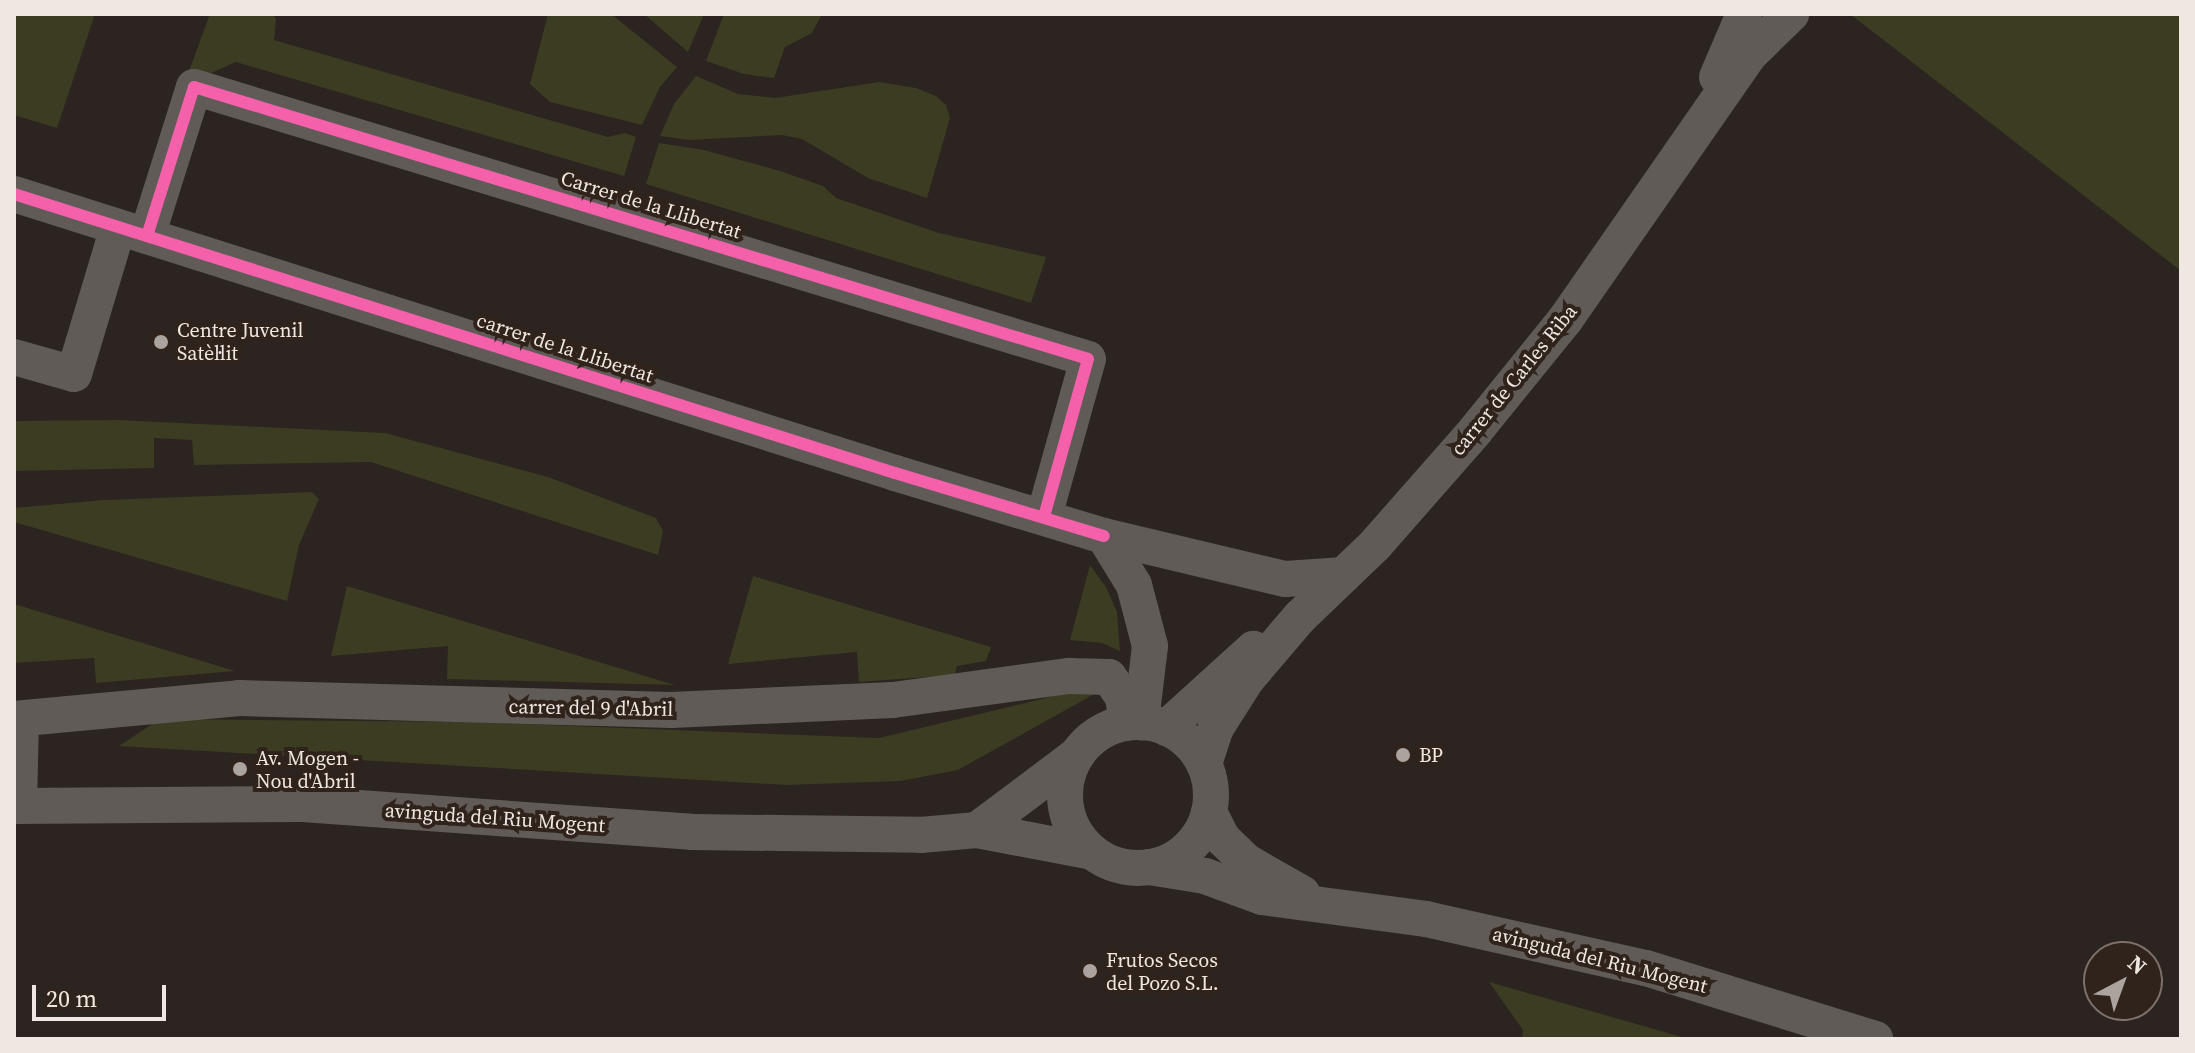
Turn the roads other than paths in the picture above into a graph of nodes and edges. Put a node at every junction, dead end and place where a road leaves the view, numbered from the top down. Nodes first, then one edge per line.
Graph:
1 (1744, 14) edge
2 (1791, 14) edge
3 (1701, 120) junction
4 (14, 194) edge
5 (133, 232) junction
6 (14, 357) edge
7 (1044, 517) junction
8 (1104, 536) junction
9 (1344, 575) junction
10 (1300, 617) junction
11 (18, 720) edge
12 (1145, 724) junction
13 (1077, 755) junction
14 (1204, 764) junction
15 (16, 806) edge
16 (1209, 812) junction
17 (977, 830) junction
18 (1092, 852) junction
19 (1149, 867) junction
20 (1319, 903) junction
21 (1875, 1039) edge

1 - 3 street, carrer de Carles Riba
2 - 3 street, carrer de Carles Riba
3 - 9 street, carrer de Carles Riba
4 - 5 street, carrer de la Llibertat
5 - 6 street
5 - 7 street, carrer de la Llibertat
5 - 7 street, Carrer de la Llibertat
7 - 8 street, carrer de la Llibertat
8 - 9 street, carrer de la Llibertat
8 - 12 street
9 - 10 street, carrer de Carles Riba
10 - 12 street, carrer de Carles Riba
10 - 14 street, carrer de Carles Riba
11 - 12 street, carrer del 9 d'Abril
11 - 15 street, carrer del 9 d'Abril
12 - 13 street
12 - 14 street
13 - 17 street
13 - 18 street
14 - 16 street
15 - 17 street, avinguda del Riu Mogent
16 - 19 street
16 - 20 street, avinguda del Riu Mogent
17 - 18 street, avinguda del Riu Mogent
18 - 19 street
19 - 20 street, avinguda del Riu Mogent
20 - 21 street, avinguda del Riu Mogent

